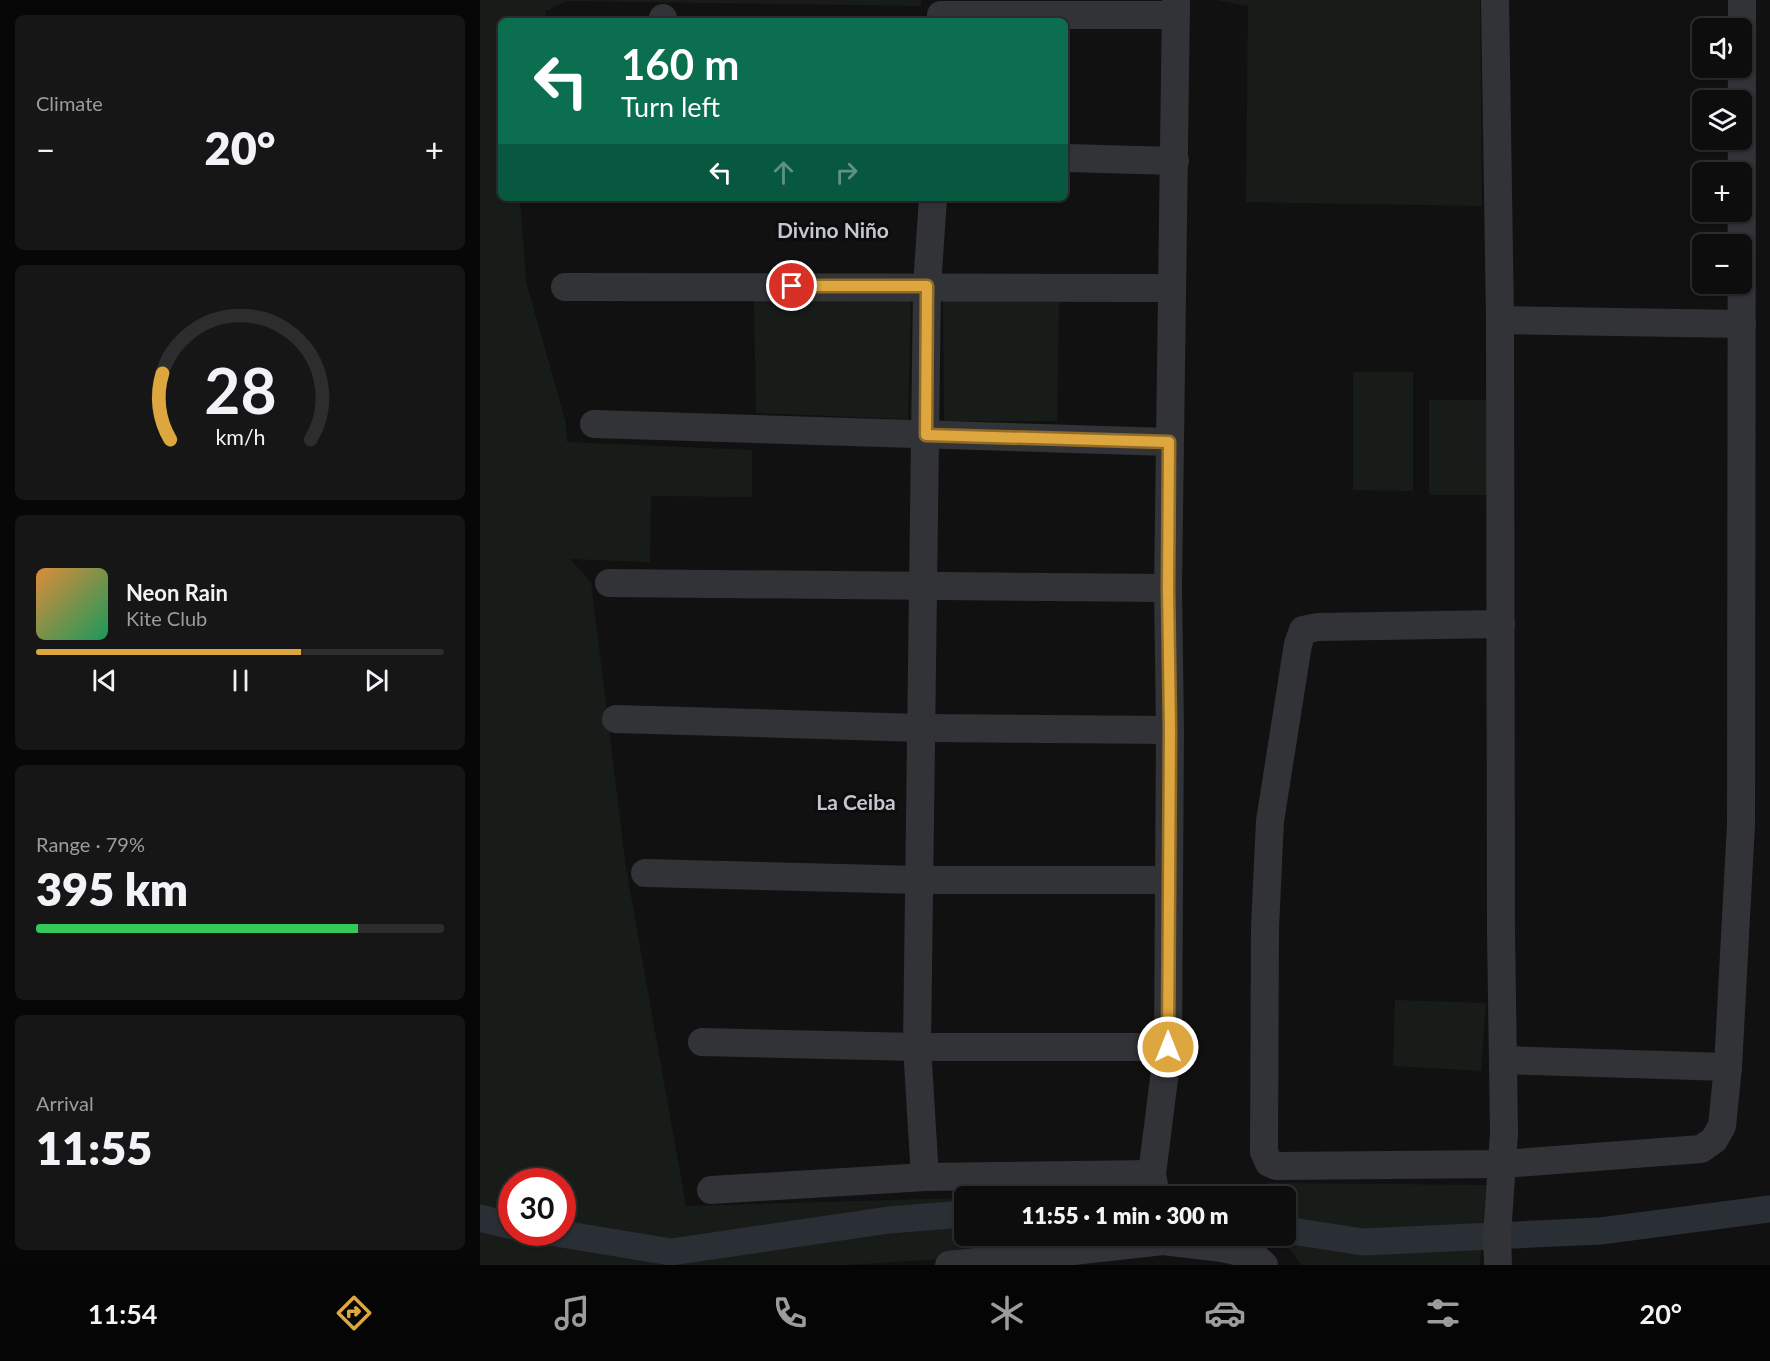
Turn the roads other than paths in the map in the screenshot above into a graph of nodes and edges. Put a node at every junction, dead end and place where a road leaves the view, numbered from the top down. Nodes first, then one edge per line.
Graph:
1 (1495, 0) edge
2 (1742, 0) edge
3 (1176, 7) edge
4 (941, 12) edge
5 (1068, 158) edge
6 (1175, 161) junction
7 (933, 201) edge
8 (565, 286) dead end
9 (927, 286) junction
10 (1171, 288) junction
11 (1500, 320) junction
12 (1742, 324) junction
13 (594, 424) dead end
14 (926, 435) junction
15 (1169, 442) junction
16 (609, 583) dead end
17 (924, 584) junction
18 (1168, 588) junction
19 (1501, 624) junction
20 (616, 719) dead end
21 (921, 728) junction
22 (1170, 730) junction
23 (645, 873) dead end
24 (919, 880) junction
25 (1168, 880) junction
26 (702, 1042) dead end
27 (917, 1047) junction
28 (1168, 1047) junction
29 (1503, 1060) junction
30 (1728, 1067) junction
31 (1502, 1164) junction
32 (925, 1177) junction
33 (1154, 1185) edge
34 (711, 1190) dead end
35 (1105, 1246) edge
36 (1209, 1246) edge
37 (949, 1265) edge
38 (1264, 1265) edge
39 (1498, 1265) edge

1 - 11 street
2 - 12 street
3 - 4 street
3 - 6 street
5 - 6 street
6 - 10 street
7 - 9 street
8 - 9 street
9 - 10 street
9 - 14 street
10 - 15 street
11 - 12 street
11 - 19 street
12 - 30 street
13 - 14 street
14 - 15 street
14 - 17 street
15 - 18 street
16 - 17 street
17 - 18 street
17 - 21 street
18 - 22 street
19 - 29 street
19 - 31 street
20 - 21 street
21 - 22 street
21 - 24 street
22 - 25 street
23 - 24 street
24 - 25 street
24 - 27 street
25 - 28 street
26 - 27 street
27 - 28 street
27 - 32 street
28 - 33 street
29 - 30 street
29 - 31 street
30 - 31 street
31 - 39 street
32 - 33 street
32 - 34 street
35 - 37 street
36 - 38 street

